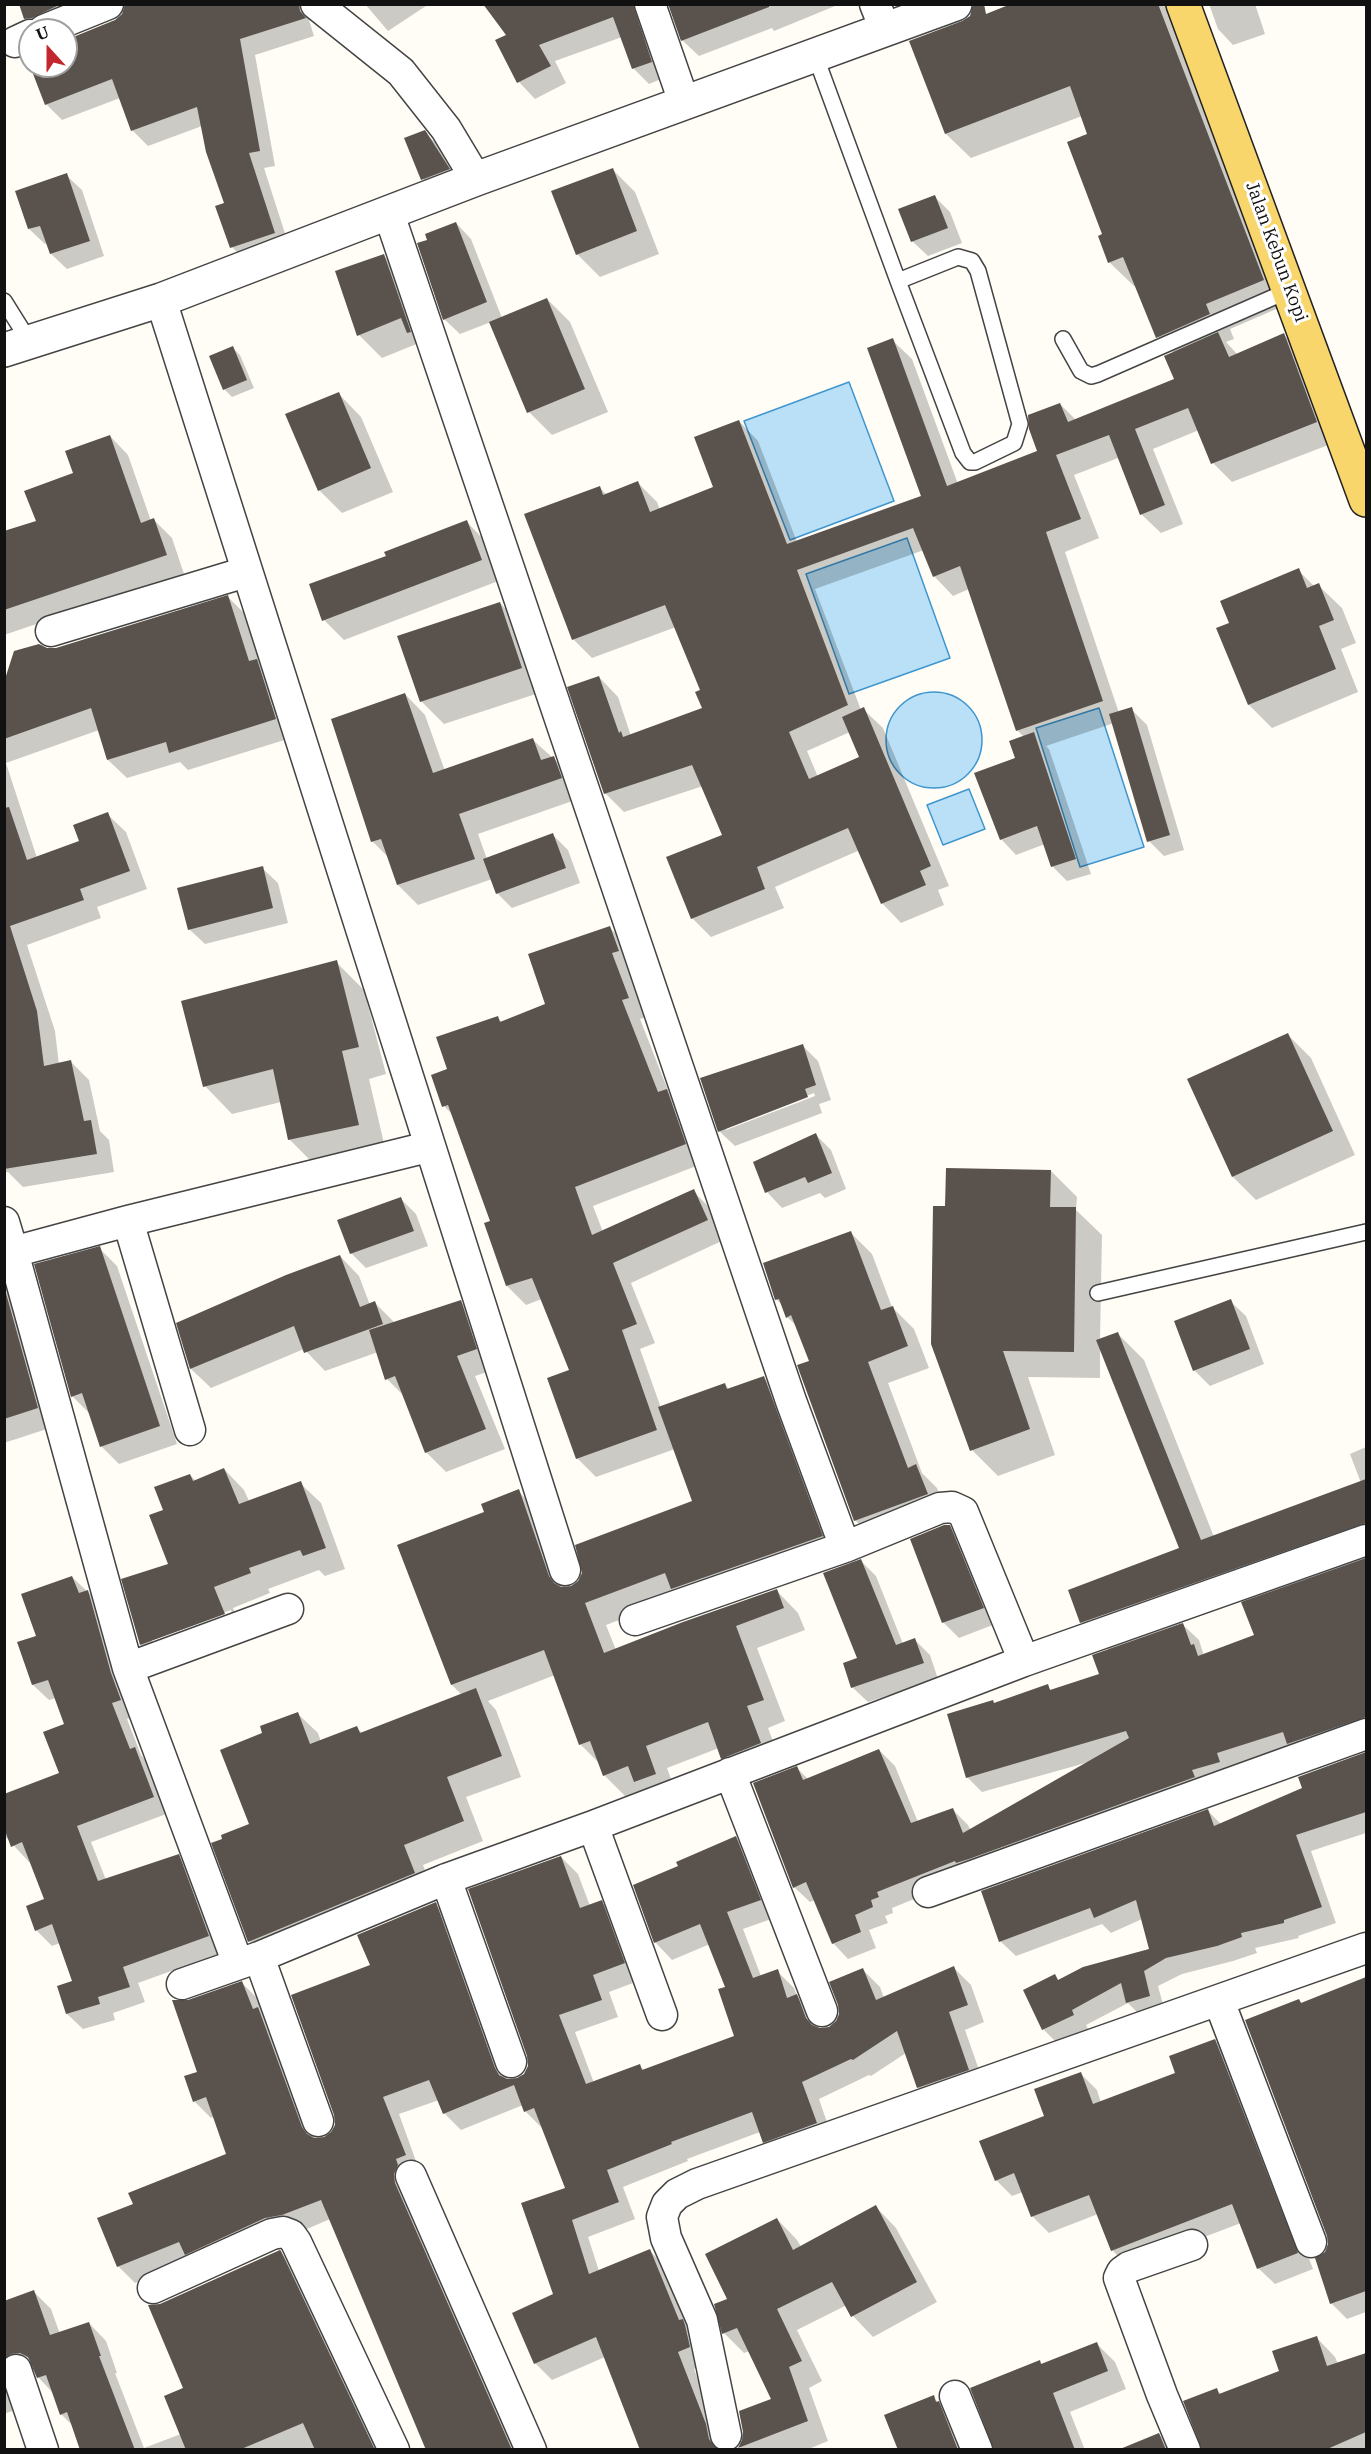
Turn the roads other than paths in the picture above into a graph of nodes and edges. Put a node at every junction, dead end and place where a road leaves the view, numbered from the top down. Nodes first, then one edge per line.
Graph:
1 (108, 4) edge
2 (316, 4) edge
3 (650, 4) edge
4 (955, 4) edge
5 (1183, 4) edge
6 (880, 16) edge
7 (74, 18) edge
8 (815, 56) junction
9 (684, 102) junction
10 (476, 179) junction
11 (389, 214) junction
12 (898, 281) junction
13 (1290, 290) junction
14 (161, 300) junction
15 (4, 301) edge
16 (1063, 339) dead end
17 (17, 345) edge
18 (1366, 500) edge
19 (246, 572) junction
20 (51, 631) dead end
21 (428, 1146) junction
22 (128, 1221) junction
23 (4, 1222) edge
24 (1366, 1232) edge
25 (13, 1252) junction
26 (1098, 1293) dead end
27 (190, 1430) dead end
28 (1366, 1540) edge
29 (845, 1547) junction
30 (565, 1570) dead end
31 (288, 1609) dead end
32 (635, 1620) dead end
33 (1024, 1661) junction
34 (128, 1668) junction
35 (1366, 1734) edge
36 (730, 1773) junction
37 (593, 1826) junction
38 (446, 1879) junction
39 (928, 1892) dead end
40 (1366, 1948) edge
41 (248, 1960) junction
42 (182, 1984) dead end
43 (1220, 2001) junction
44 (822, 2011) dead end
45 (662, 2015) dead end
46 (511, 2062) dead end
47 (318, 2121) dead end
48 (411, 2176) dead end
49 (1311, 2242) dead end
50 (1192, 2245) dead end
51 (153, 2288) dead end
52 (16, 2370) dead end
53 (955, 2396) dead end
54 (726, 2435) dead end
55 (43, 2450) edge
56 (394, 2450) edge
57 (531, 2450) edge
58 (977, 2450) edge
59 (1185, 2450) edge

1 - 7 street
2 - 10 street
3 - 9 street
4 - 6 street
5 - 13 main road, Jalan Kebun Kopi
6 - 8 street
8 - 9 street
8 - 12 lane
9 - 10 street
10 - 11 street
11 - 14 street
11 - 29 street
12 - 12 lane
13 - 16 lane
13 - 18 main road, Jalan Kebun Kopi
14 - 17 street
14 - 19 street
15 - 17 lane
19 - 20 street
19 - 21 street
21 - 22 street
21 - 30 street
22 - 25 street
22 - 27 street
23 - 25 street
24 - 26 lane
25 - 34 street
28 - 33 street
29 - 32 street
29 - 33 street
31 - 34 street
33 - 36 street
34 - 41 street
35 - 39 street
36 - 37 street
36 - 44 street
37 - 38 street
37 - 45 street
38 - 41 street
38 - 46 street
40 - 43 street
41 - 42 street
41 - 47 street
43 - 49 street
43 - 54 street
48 - 57 street
50 - 59 street
51 - 56 street
52 - 55 street
53 - 58 street

